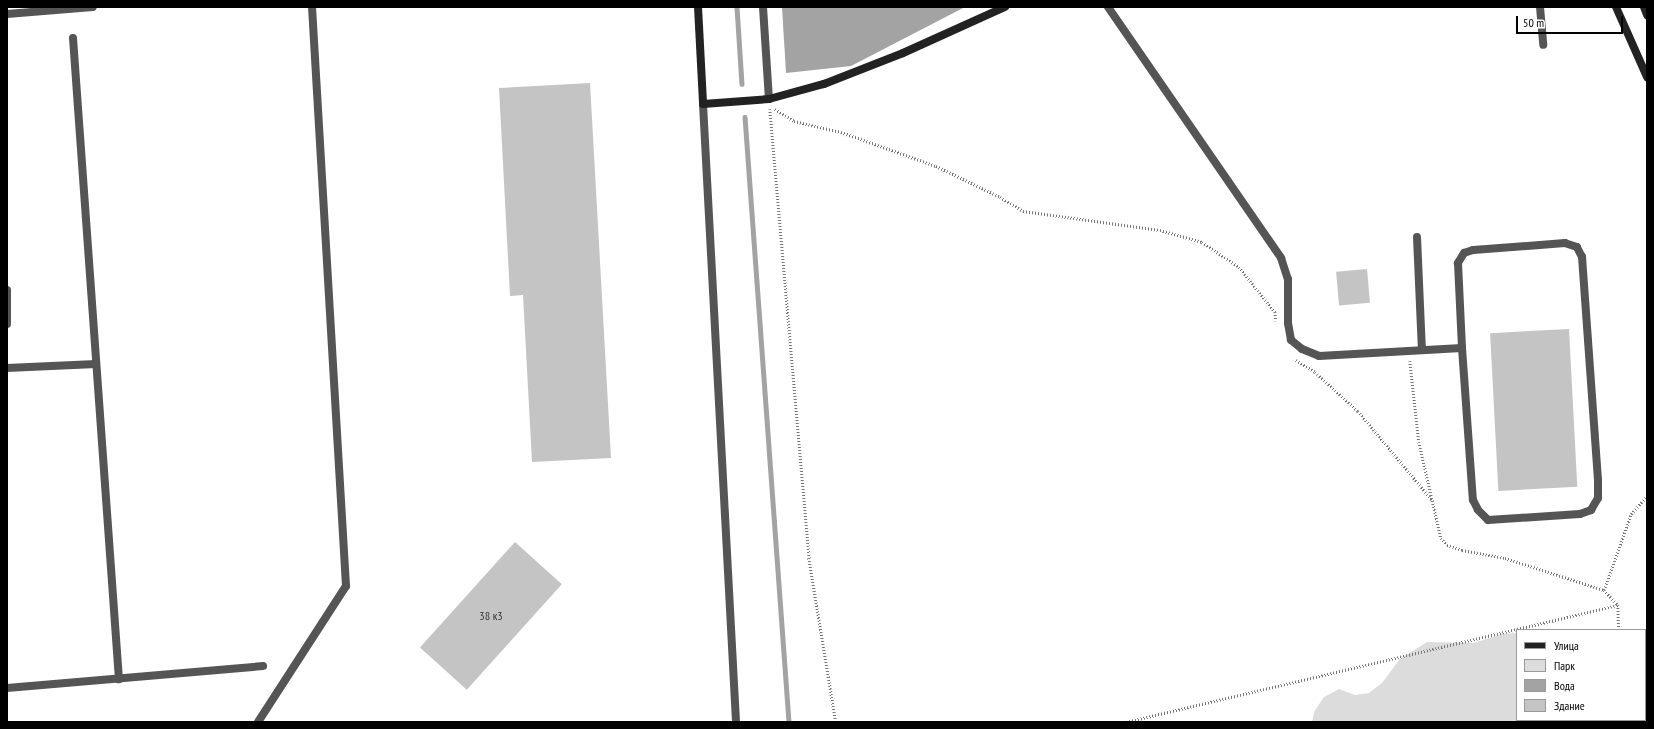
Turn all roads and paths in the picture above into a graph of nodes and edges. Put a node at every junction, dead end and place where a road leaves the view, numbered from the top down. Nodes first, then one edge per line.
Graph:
1 (93, 7) edge
2 (312, 7) edge
3 (698, 7) edge
4 (763, 7) edge
5 (1005, 7) edge
6 (1108, 7) edge
7 (1540, 7) edge
8 (1616, 7) edge
9 (1644, 7) edge
10 (7, 14) edge
11 (1647, 15) edge
12 (73, 38) dead end
13 (1543, 45) dead end
14 (1647, 78) edge
15 (769, 103) junction
16 (703, 104) junction
17 (1417, 237) dead end
18 (7, 290) edge
19 (7, 324) edge
20 (1277, 327) dead end
21 (1462, 348) junction
22 (1422, 350) junction
23 (1295, 358) dead end
24 (96, 364) junction
25 (7, 368) edge
26 (1647, 496) edge
27 (1433, 500) dead end
28 (1604, 590) dead end
29 (1516, 629) edge
30 (1517, 629) edge
31 (1619, 629) edge
32 (263, 666) dead end
33 (119, 679) junction
34 (7, 688) edge
35 (258, 722) edge
36 (736, 722) edge
37 (836, 722) edge
38 (1126, 722) edge

1 - 10 street
2 - 35 street
3 - 16 street
4 - 15 street
5 - 15 street
6 - 22 street
7 - 13 street
8 - 14 street
9 - 11 street
12 - 24 street
15 - 16 street
15 - 20 path
15 - 37 path
16 - 36 street
17 - 22 street
18 - 19 street
21 - 21 street
21 - 22 street
23 - 27 path
24 - 25 street
24 - 33 street
26 - 28 path
29 - 38 path
30 - 31 path
32 - 33 street
33 - 34 street

